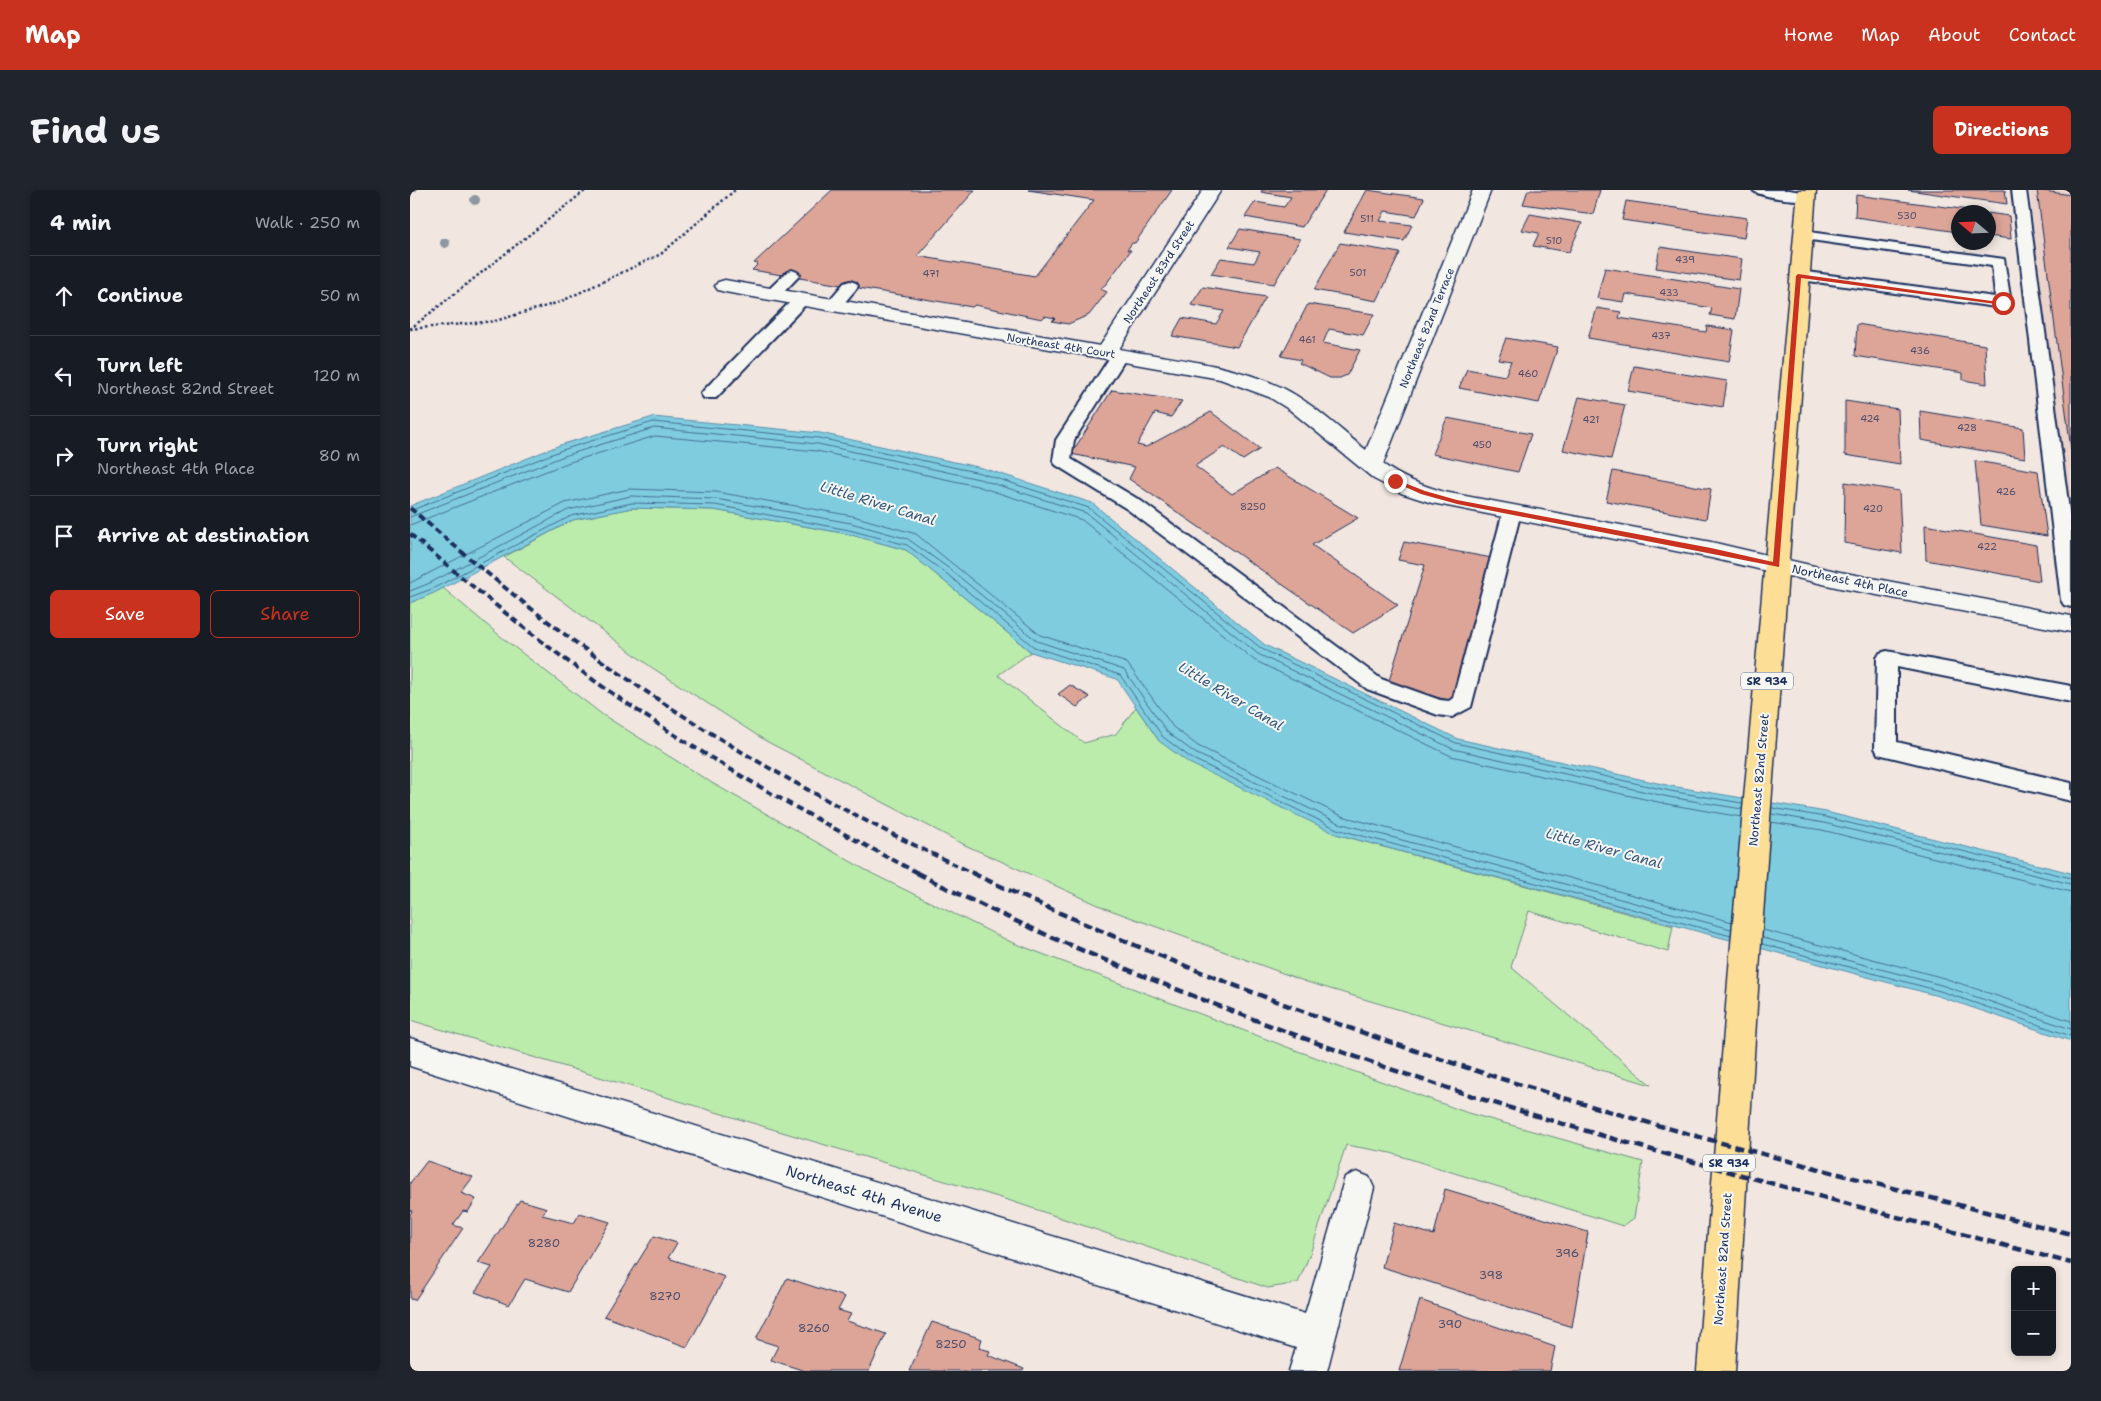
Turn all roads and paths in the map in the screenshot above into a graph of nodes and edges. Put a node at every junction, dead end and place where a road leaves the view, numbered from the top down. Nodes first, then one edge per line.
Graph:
1 (416, 190) edge
2 (586, 190) edge
3 (735, 190) edge
4 (1212, 190) edge
5 (1482, 190) edge
6 (1760, 190) edge
7 (2019, 190) edge
8 (1807, 193) edge
9 (410, 194) edge
10 (1802, 235) junction
11 (792, 275) dead end
12 (1798, 276) junction
13 (725, 286) dead end
14 (850, 286) dead end
15 (772, 295) junction
16 (801, 300) junction
17 (833, 306) junction
18 (410, 329) edge
19 (1113, 354) junction
20 (710, 394) dead end
21 (1371, 466) junction
22 (1512, 512) junction
23 (2069, 559) edge
24 (1776, 565) junction
25 (2071, 600) edge
26 (2071, 624) edge
27 (2071, 694) edge
28 (2071, 792) edge
29 (410, 1052) edge
30 (1357, 1188) dead end
31 (1318, 1336) junction
32 (1308, 1371) edge
33 (1716, 1371) edge

1 - 9 path
2 - 18 path
3 - 18 path
4 - 19 street, Northeast 83rd Street
5 - 21 street, Northeast 82nd Terrace
6 - 8 lane
7 - 23 lane
8 - 10 main road, Northeast 82nd Street / SR 934
10 - 12 main road, Northeast 82nd Street / SR 934
10 - 12 lane
11 - 15 lane
12 - 24 main road, Northeast 82nd Street / SR 934
13 - 15 street, Northeast 4th Court
14 - 17 lane
15 - 16 street, Northeast 4th Court
16 - 17 street, Northeast 4th Court
16 - 20 lane
17 - 19 street, Northeast 4th Court
19 - 21 street, Northeast 4th Court
19 - 22 lane
21 - 22 street, Northeast 4th Place
22 - 24 street, Northeast 4th Place
23 - 25 lane
24 - 26 street, Northeast 4th Place
24 - 33 main road, Northeast 82nd Street / SR 934
27 - 28 lane
29 - 31 street, Northeast 4th Avenue
30 - 31 street
31 - 32 street

